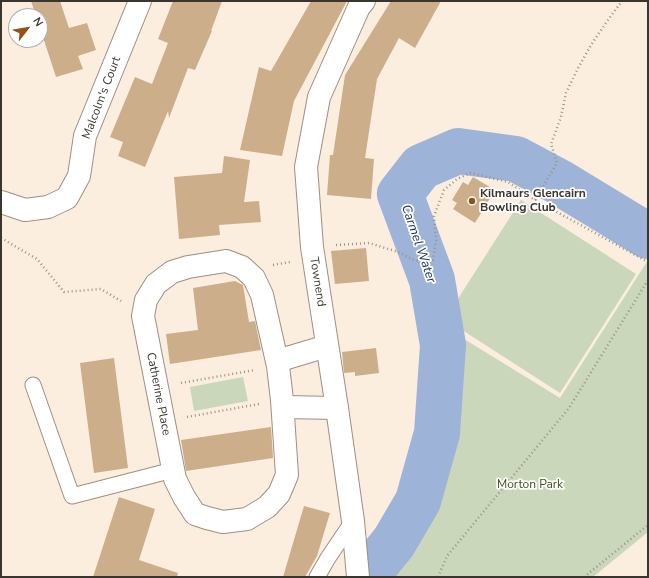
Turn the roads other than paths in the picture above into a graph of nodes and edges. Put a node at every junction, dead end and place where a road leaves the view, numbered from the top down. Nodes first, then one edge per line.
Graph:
1 (140, 1) edge
2 (364, 1) edge
3 (1, 202) edge
4 (327, 346) junction
5 (277, 364) junction
6 (33, 385) dead end
7 (282, 403) junction
8 (337, 408) junction
9 (173, 470) junction
10 (353, 521) junction
11 (358, 574) edge
12 (317, 577) edge

1 - 3 street, Malcolm's Court
2 - 4 street, Townend
4 - 5 street
4 - 8 street, Townend
5 - 7 street, Catherine Place
5 - 9 street, Catherine Place
6 - 9 lane
7 - 8 street
7 - 9 street, Catherine Place
8 - 10 street, Townend
10 - 11 street, Townend
10 - 12 lane

